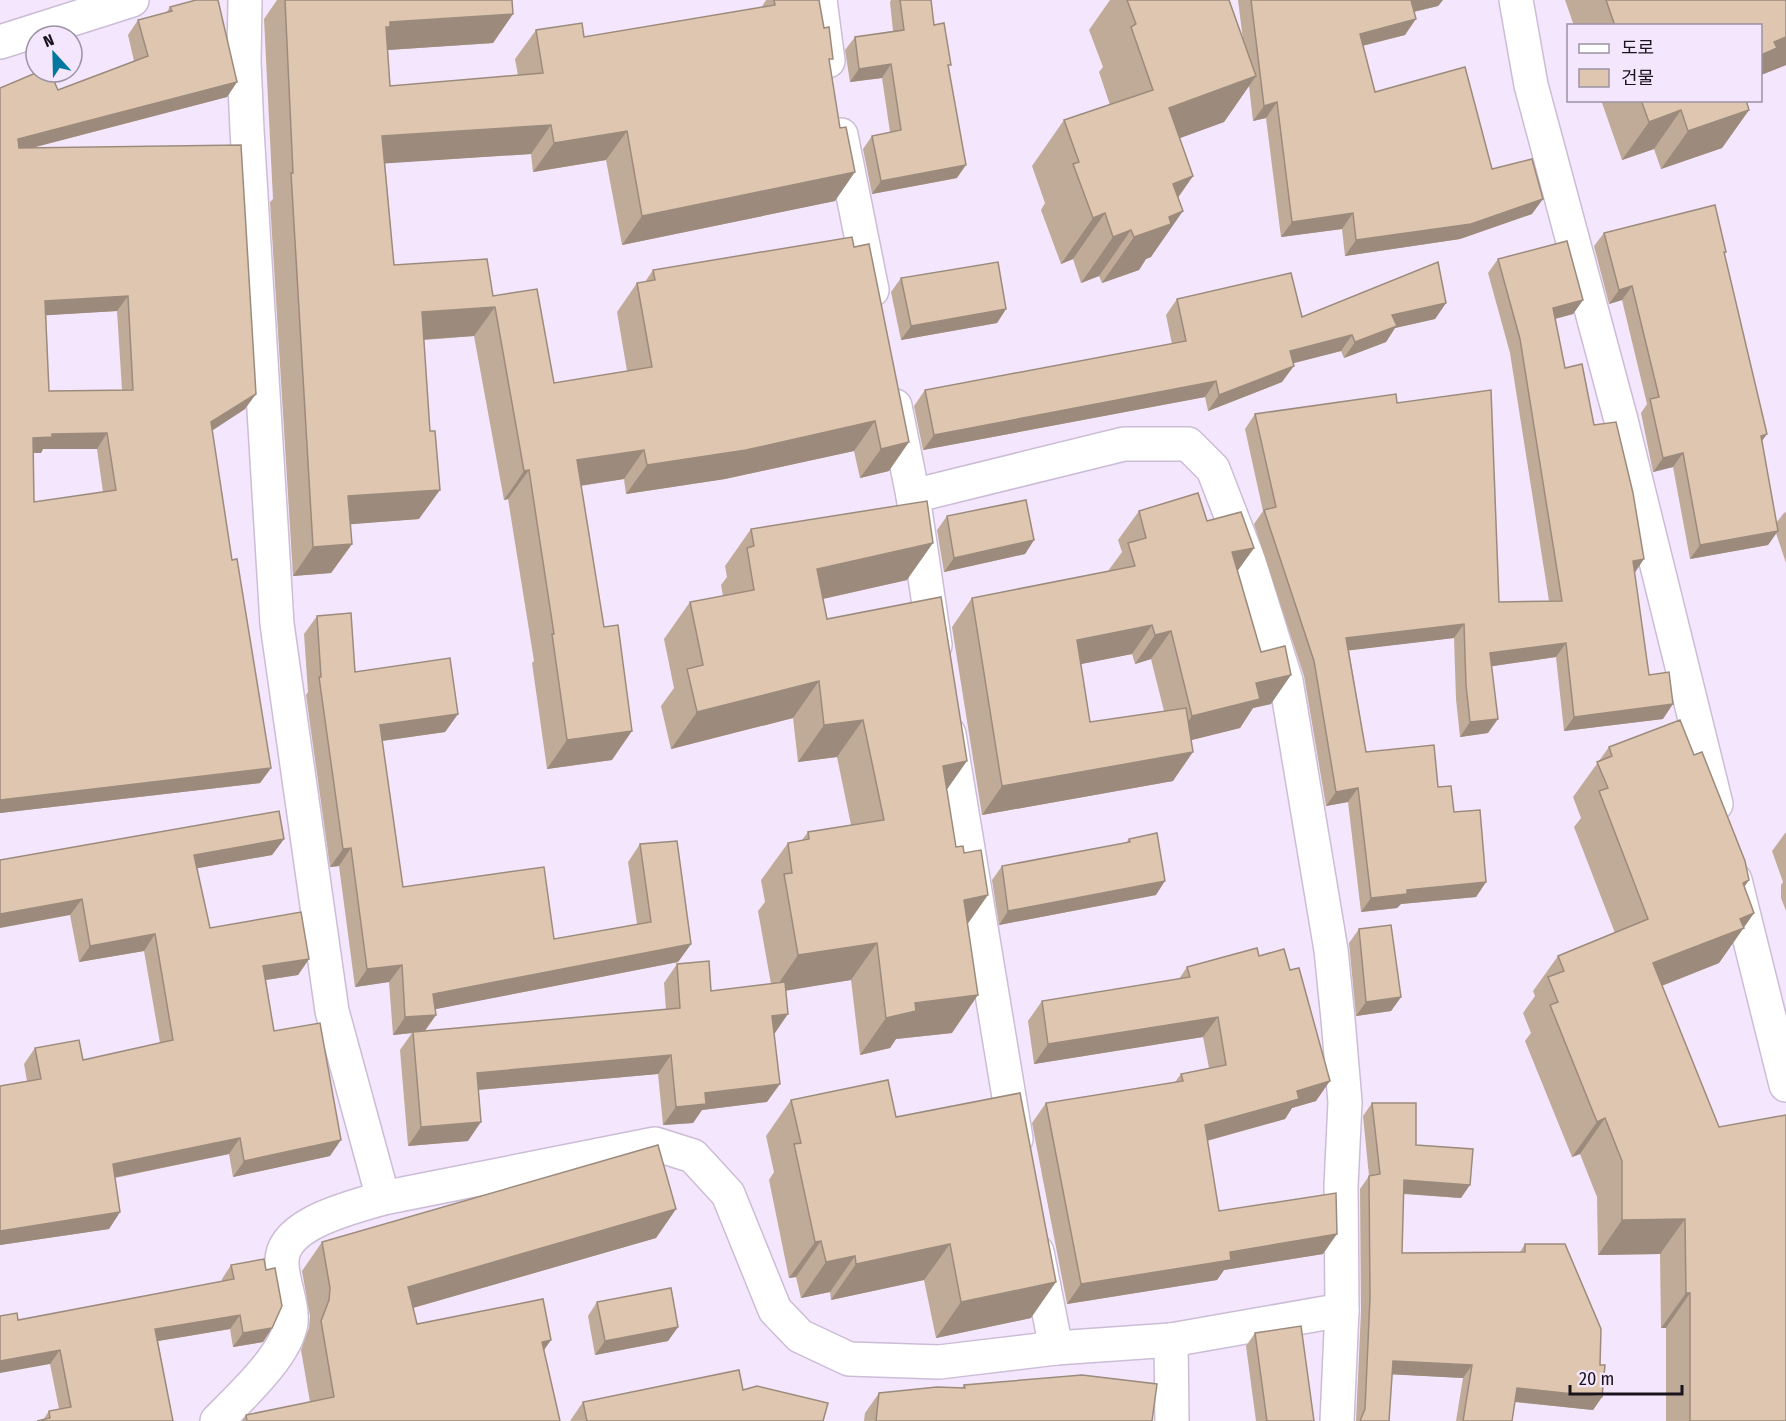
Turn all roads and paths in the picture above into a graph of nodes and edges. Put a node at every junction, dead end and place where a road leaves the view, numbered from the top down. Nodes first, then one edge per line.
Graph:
1 (132, 0) edge
2 (246, 0) edge
3 (820, 0) edge
4 (1516, 0) edge
5 (0, 42) edge
6 (878, 320) edge
7 (890, 379) edge
8 (913, 496) junction
9 (940, 672) edge
10 (945, 707) edge
11 (1786, 1085) edge
12 (1021, 1165) edge
13 (383, 1198) junction
14 (1032, 1222) edge
15 (1342, 1310) junction
16 (1171, 1340) junction
17 (1056, 1348) junction
18 (217, 1421) edge
19 (1172, 1421) edge
20 (1337, 1421) edge

1 - 5 street
2 - 13 street
3 - 6 street
4 - 11 street
7 - 8 street
8 - 9 street
8 - 15 street
10 - 12 street
13 - 17 street
13 - 18 street
14 - 17 street
15 - 16 street
15 - 20 street
16 - 17 street
16 - 19 street

